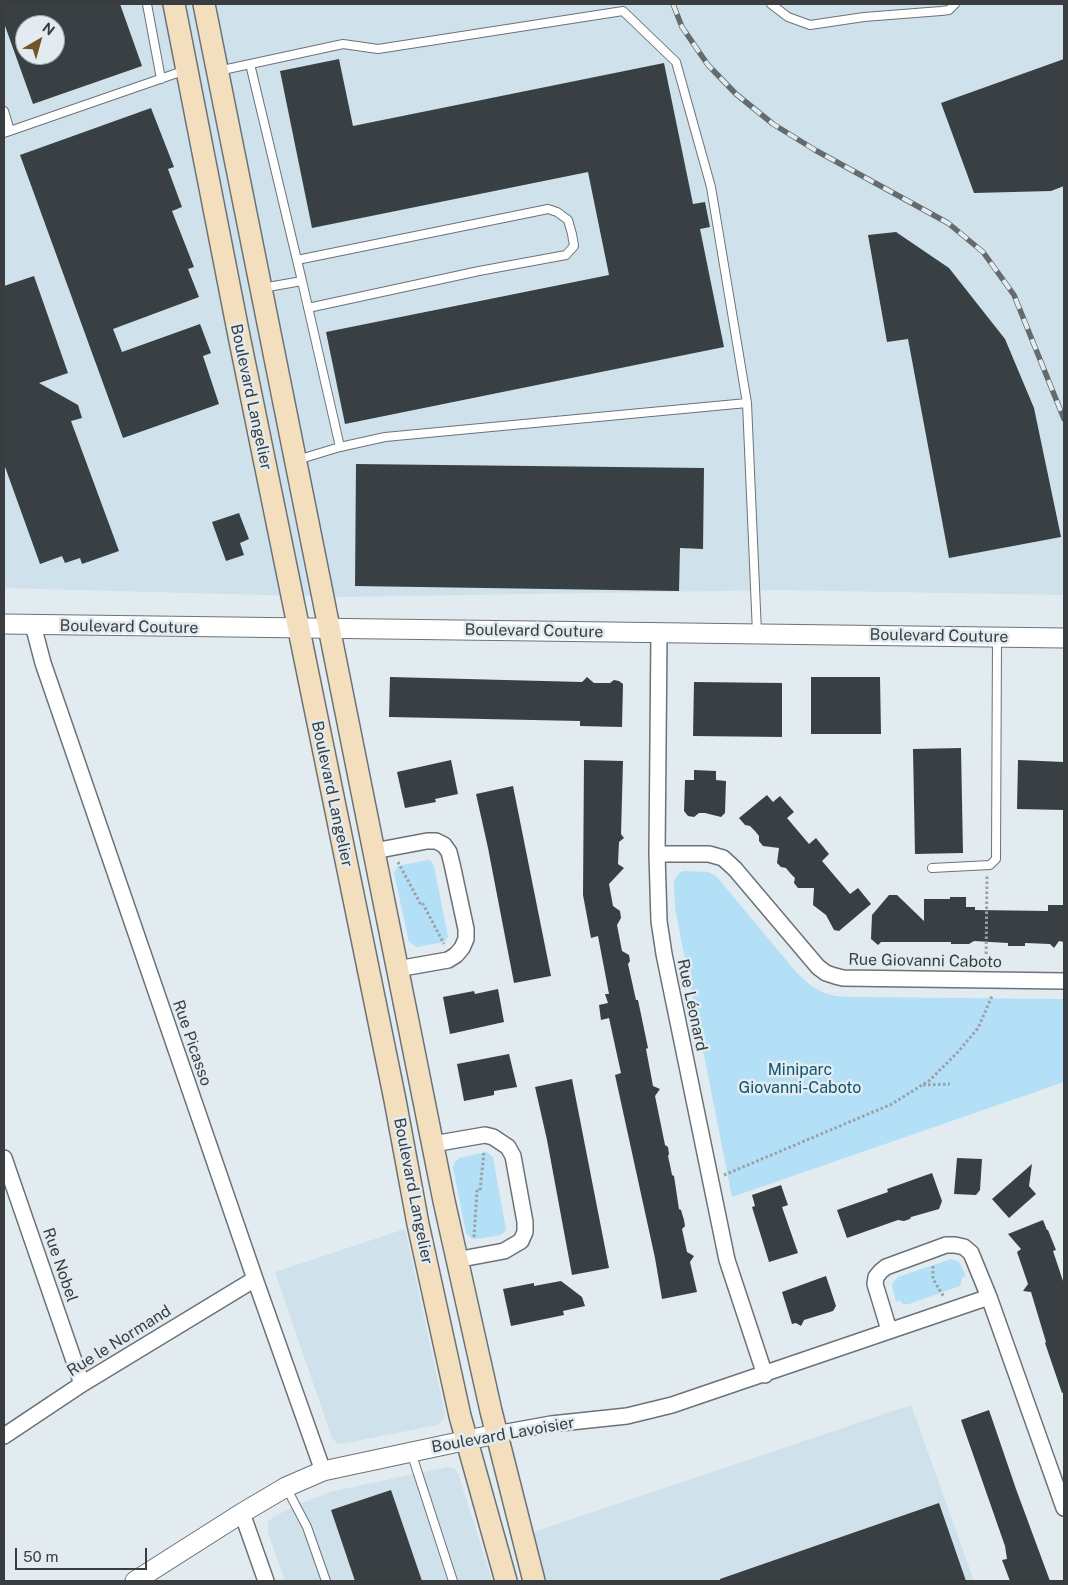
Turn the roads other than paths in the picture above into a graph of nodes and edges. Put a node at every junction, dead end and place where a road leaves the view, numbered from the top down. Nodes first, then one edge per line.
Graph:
1 (147, 4) edge
2 (174, 4) edge
3 (204, 4) edge
4 (770, 4) edge
5 (955, 4) edge
6 (250, 64) junction
7 (186, 70) junction
8 (218, 71) junction
9 (162, 79) junction
10 (4, 111) edge
11 (7, 132) edge
12 (297, 260) junction
13 (302, 281) junction
14 (262, 288) junction
15 (308, 308) junction
16 (747, 403) junction
17 (340, 447) junction
18 (296, 461) junction
19 (4, 624) edge
20 (33, 625) junction
21 (299, 628) junction
22 (329, 628) junction
23 (659, 633) junction
24 (757, 634) junction
25 (997, 636) junction
26 (1064, 638) edge
27 (374, 851) junction
28 (657, 854) junction
29 (932, 868) dead end
30 (397, 970) junction
31 (1064, 981) edge
32 (433, 1144) junction
33 (4, 1158) edge
34 (456, 1260) junction
35 (255, 1279) junction
36 (989, 1297) junction
37 (889, 1330) junction
38 (764, 1375) junction
39 (82, 1384) junction
40 (496, 1434) junction
41 (4, 1436) edge
42 (466, 1440) junction
43 (411, 1451) junction
44 (323, 1471) junction
45 (286, 1487) junction
46 (1064, 1508) edge
47 (242, 1513) junction
48 (135, 1581) edge
49 (266, 1581) edge
50 (326, 1581) edge
51 (453, 1581) edge
52 (506, 1581) edge
53 (534, 1581) edge

1 - 9 lane
2 - 7 main road, Boulevard Langelier
3 - 8 main road, Boulevard Langelier
4 - 5 lane
6 - 8 lane
6 - 12 lane
6 - 16 lane
7 - 9 lane
7 - 21 main road, Boulevard Langelier
8 - 14 main road, Boulevard Langelier
9 - 11 lane
10 - 11 lane
12 - 13 lane
12 - 15 lane
13 - 14 lane
13 - 15 lane
14 - 18 main road, Boulevard Langelier
15 - 17 lane
16 - 17 lane
16 - 24 lane
17 - 18 lane
18 - 22 main road, Boulevard Langelier
19 - 20 street, Boulevard Couture
20 - 21 street, Boulevard Couture
20 - 35 street, Rue Picasso
21 - 22 street, Boulevard Couture
21 - 42 main road, Boulevard Langelier
22 - 23 street, Boulevard Couture
22 - 27 main road, Boulevard Langelier
23 - 24 street, Boulevard Couture
23 - 28 street, Rue Léonard
24 - 25 street, Boulevard Couture
25 - 26 street, Boulevard Couture
25 - 29 lane
27 - 30 main road, Boulevard Langelier
27 - 30 street, Boulevard Langelier
28 - 31 street, Rue Giovanni Caboto
28 - 38 street, Rue Léonard
30 - 32 main road, Boulevard Langelier
32 - 34 main road, Boulevard Langelier
32 - 34 street, Boulevard Langelier
33 - 39 street, Rue Nobel
34 - 40 main road, Boulevard Langelier
35 - 39 street, Rue le Normand
35 - 44 street, Rue Picasso
36 - 37 street, Boulevard Lavoisier
36 - 37 street
36 - 46 street
37 - 38 street, Boulevard Lavoisier
38 - 40 street, Boulevard Lavoisier
39 - 41 street, Rue le Normand
40 - 42 street, Boulevard Lavoisier
40 - 53 main road, Boulevard Langelier
42 - 43 street, Boulevard Lavoisier
42 - 52 main road, Boulevard Langelier
43 - 44 street, Boulevard Lavoisier
43 - 51 lane
44 - 45 street, Boulevard Lavoisier
45 - 47 street, Boulevard Lavoisier
45 - 50 lane
47 - 48 street, Boulevard Lavoisier
47 - 49 street

